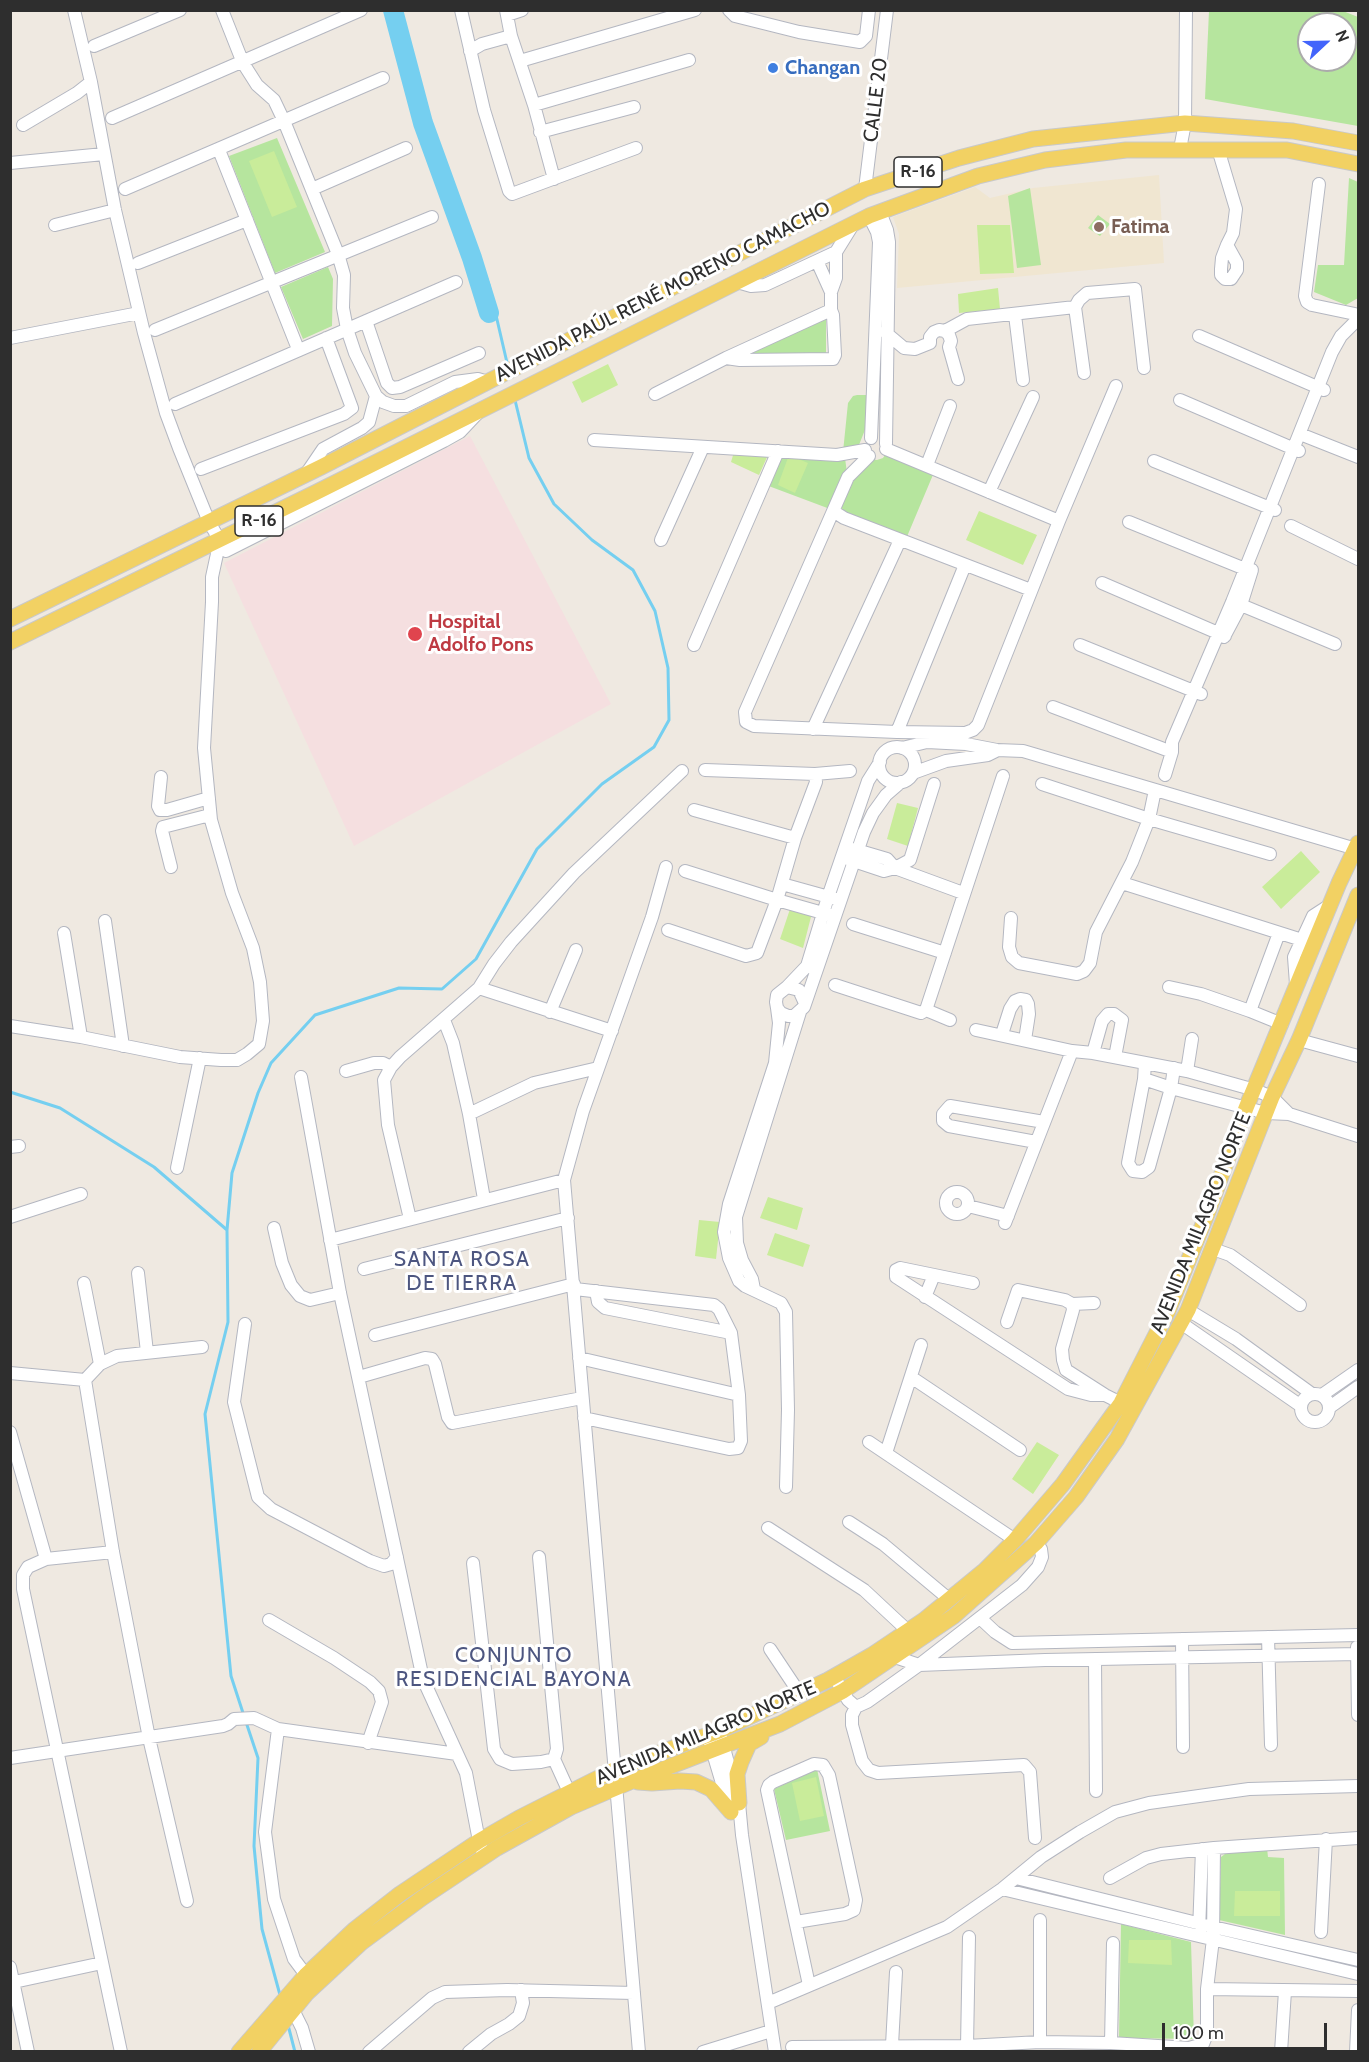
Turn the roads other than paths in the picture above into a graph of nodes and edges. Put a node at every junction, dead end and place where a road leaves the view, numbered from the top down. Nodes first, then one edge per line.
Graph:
1 (74, 10) edge
2 (180, 10) edge
3 (222, 10) edge
4 (361, 10) edge
5 (460, 10) edge
6 (522, 10) edge
7 (695, 10) edge
8 (729, 10) edge
9 (868, 10) edge
10 (887, 10) edge
11 (1186, 10) edge
12 (507, 13) edge
13 (511, 36) junction
14 (94, 46) dead end
15 (470, 51) junction
16 (689, 60) dead end
17 (520, 61) junction
18 (243, 63) junction
19 (383, 78) dead end
20 (91, 82) junction
21 (534, 105) junction
22 (634, 107) dead end
23 (112, 118) dead end
24 (284, 122) junction
25 (1185, 123) junction
26 (23, 125) dead end
27 (540, 132) junction
28 (1359, 143) edge
29 (406, 148) dead end
30 (636, 148) dead end
31 (1180, 149) junction
32 (1218, 149) junction
33 (219, 150) junction
34 (104, 154) junction
35 (10, 163) edge
36 (1359, 164) edge
37 (554, 179) junction
38 (1319, 183) dead end
39 (125, 189) dead end
40 (312, 189) junction
41 (865, 189) junction
42 (115, 210) junction
43 (874, 214) junction
44 (432, 217) dead end
45 (247, 220) junction
46 (854, 223) junction
47 (54, 225) dead end
48 (1227, 245) dead end
49 (836, 252) junction
50 (338, 254) junction
51 (817, 261) junction
52 (138, 263) dead end
53 (456, 282) dead end
54 (737, 282) junction
55 (272, 283) junction
56 (831, 292) junction
57 (1075, 307) junction
58 (831, 310) junction
59 (139, 313) junction
60 (1015, 315) junction
61 (1358, 319) edge
62 (366, 321) junction
63 (347, 329) junction
64 (154, 330) dead end
65 (882, 331) junction
66 (945, 332) junction
67 (1199, 336) dead end
68 (10, 338) edge
69 (326, 338) junction
70 (930, 343) junction
71 (949, 346) junction
72 (298, 349) junction
73 (479, 352) dead end
74 (726, 358) junction
75 (1144, 368) dead end
76 (1084, 373) dead end
77 (958, 379) dead end
78 (1023, 380) dead end
79 (488, 382) junction
80 (1116, 386) dead end
81 (1321, 389) junction
82 (655, 394) dead end
83 (376, 396) junction
84 (1033, 397) dead end
85 (1180, 400) dead end
86 (176, 404) dead end
87 (950, 406) dead end
88 (1304, 436) junction
89 (871, 438) junction
90 (594, 440) dead end
91 (703, 447) junction
92 (886, 447) junction
93 (1296, 450) junction
94 (778, 451) junction
95 (867, 453) junction
96 (1359, 457) edge
97 (1154, 461) dead end
98 (927, 465) junction
99 (201, 469) dead end
100 (306, 474) junction
101 (989, 492) junction
102 (1272, 509) junction
103 (832, 511) junction
104 (1059, 521) junction
105 (209, 522) junction
106 (1128, 522) dead end
107 (1291, 526) dead end
108 (220, 540) junction
109 (661, 540) dead end
110 (900, 540) junction
111 (1359, 560) edge
112 (965, 565) junction
113 (1248, 570) junction
114 (1102, 583) dead end
115 (1031, 590) junction
116 (1241, 605) junction
117 (10, 620) edge
118 (1222, 634) junction
119 (10, 642) edge
120 (1335, 644) dead end
121 (694, 645) dead end
122 (1080, 645) dead end
123 (1197, 693) junction
124 (1053, 707) dead end
125 (813, 729) junction
126 (897, 732) junction
127 (902, 748) junction
128 (997, 750) junction
129 (1172, 752) junction
130 (880, 762) junction
131 (705, 770) dead end
132 (682, 771) dead end
133 (850, 771) dead end
134 (913, 773) junction
135 (815, 774) junction
136 (1166, 775) dead end
137 (1003, 776) dead end
138 (161, 777) dead end
139 (901, 782) junction
140 (934, 784) dead end
141 (1042, 784) dead end
142 (1155, 790) junction
143 (209, 798) junction
144 (160, 810) junction
145 (694, 810) dead end
146 (210, 815) junction
147 (1149, 819) junction
148 (163, 827) junction
149 (795, 838) junction
150 (1357, 846) edge
151 (850, 854) junction
152 (1270, 854) dead end
153 (171, 867) dead end
154 (666, 867) dead end
155 (895, 868) junction
156 (685, 871) dead end
157 (1122, 883) junction
158 (782, 884) junction
159 (963, 893) junction
160 (1359, 895) edge
161 (834, 898) junction
162 (777, 900) junction
163 (1330, 905) junction
164 (829, 914) junction
165 (1011, 918) dead end
166 (105, 921) dead end
167 (853, 924) dead end
168 (668, 930) dead end
169 (64, 933) dead end
170 (1279, 933) junction
171 (1302, 940) junction
172 (576, 950) dead end
173 (945, 952) junction
174 (835, 985) dead end
175 (787, 987) junction
176 (1169, 987) dead end
177 (479, 988) junction
178 (1296, 988) junction
179 (802, 1006) junction
180 (777, 1008) junction
181 (926, 1010) junction
182 (1250, 1011) junction
183 (550, 1012) junction
184 (444, 1020) junction
185 (950, 1020) dead end
186 (1282, 1024) junction
187 (10, 1026) edge
188 (976, 1030) dead end
189 (612, 1031) junction
190 (1002, 1034) junction
191 (81, 1037) junction
192 (1192, 1039) dead end
193 (1025, 1040) junction
194 (1299, 1040) junction
195 (123, 1046) junction
196 (1072, 1051) junction
197 (1093, 1053) junction
198 (1359, 1056) edge
199 (1115, 1057) junction
200 (200, 1058) junction
201 (1145, 1063) junction
202 (391, 1067) junction
203 (598, 1068) junction
204 (1174, 1068) junction
205 (346, 1071) dead end
206 (1188, 1071) junction
207 (301, 1077) dead end
208 (1144, 1079) junction
209 (1171, 1088) junction
210 (1255, 1090) junction
211 (1272, 1097) junction
212 (1246, 1108) junction
213 (1266, 1113) junction
214 (469, 1114) junction
215 (1288, 1114) junction
216 (1044, 1122) junction
217 (1359, 1136) edge
218 (1036, 1142) junction
219 (177, 1168) dead end
220 (564, 1180) junction
221 (81, 1194) dead end
222 (484, 1199) junction
223 (968, 1206) dead end
224 (10, 1217) edge
225 (568, 1218) junction
226 (410, 1219) junction
227 (274, 1228) dead end
228 (730, 1232) junction
229 (330, 1240) junction
230 (1213, 1249) junction
231 (364, 1269) dead end
232 (138, 1273) dead end
233 (934, 1275) junction
234 (84, 1283) dead end
235 (972, 1283) dead end
236 (574, 1286) junction
237 (596, 1291) junction
238 (340, 1293) junction
239 (926, 1297) junction
240 (1094, 1303) dead end
241 (1072, 1304) junction
242 (1300, 1305) dead end
243 (1184, 1316) junction
244 (1007, 1322) dead end
245 (245, 1324) dead end
246 (731, 1333) junction
247 (375, 1335) dead end
248 (921, 1345) dead end
249 (202, 1347) dead end
250 (147, 1352) junction
251 (579, 1358) junction
252 (100, 1364) junction
253 (1359, 1370) edge
254 (10, 1373) edge
255 (358, 1377) junction
256 (911, 1377) junction
257 (85, 1380) junction
258 (1359, 1387) edge
259 (1317, 1394) junction
260 (739, 1395) junction
261 (1105, 1395) junction
262 (582, 1398) junction
263 (1121, 1403) junction
264 (1301, 1406) junction
265 (1330, 1407) junction
266 (584, 1418) junction
267 (10, 1431) edge
268 (869, 1442) dead end
269 (1020, 1450) dead end
270 (886, 1453) junction
271 (786, 1487) dead end
272 (849, 1522) dead end
273 (768, 1528) dead end
274 (1015, 1540) junction
275 (1036, 1543) junction
276 (113, 1552) junction
277 (397, 1557) junction
278 (539, 1557) dead end
279 (46, 1559) junction
280 (473, 1563) dead end
281 (950, 1600) junction
282 (980, 1618) junction
283 (269, 1620) dead end
284 (908, 1631) junction
285 (1358, 1635) edge
286 (1268, 1637) junction
287 (1182, 1639) junction
288 (1046, 1642) junction
289 (770, 1649) dead end
290 (1358, 1654) edge
291 (1269, 1656) junction
292 (894, 1657) junction
293 (1181, 1658) junction
294 (1095, 1659) junction
295 (1045, 1660) junction
296 (919, 1665) junction
297 (834, 1677) junction
298 (843, 1692) junction
299 (800, 1694) junction
300 (856, 1707) junction
301 (1359, 1715) edge
302 (780, 1724) junction
303 (278, 1729) junction
304 (713, 1734) junction
305 (149, 1738) junction
306 (368, 1743) junction
307 (1271, 1745) dead end
308 (1183, 1748) dead end
309 (718, 1749) junction
310 (57, 1752) junction
311 (457, 1754) junction
312 (10, 1758) edge
313 (554, 1759) junction
314 (616, 1769) junction
315 (625, 1784) junction
316 (1359, 1786) edge
317 (1096, 1791) dead end
318 (569, 1792) junction
319 (735, 1807) junction
320 (1035, 1838) dead end
321 (1359, 1838) edge
322 (1326, 1839) junction
323 (479, 1841) junction
324 (1208, 1848) junction
325 (484, 1857) junction
326 (1016, 1878) junction
327 (1110, 1878) dead end
328 (1032, 1882) junction
329 (1002, 1889) junction
330 (1025, 1894) junction
331 (187, 1901) dead end
332 (1040, 1920) dead end
333 (796, 1922) junction
334 (1206, 1931) junction
335 (1322, 1932) dead end
336 (969, 1937) dead end
337 (1113, 1942) dead end
338 (1359, 1960) edge
339 (102, 1963) junction
340 (10, 1967) edge
341 (896, 1972) dead end
342 (1359, 1974) edge
343 (306, 1975) junction
344 (14, 1982) junction
345 (809, 1985) junction
346 (1207, 1989) junction
347 (521, 1990) junction
348 (1285, 1991) junction
349 (1359, 1991) edge
350 (634, 1993) junction
351 (768, 2003) junction
352 (293, 2010) junction
353 (1359, 2010) edge
354 (771, 2031) junction
355 (1040, 2042) junction
356 (1111, 2043) junction
357 (892, 2045) junction
358 (967, 2046) junction
359 (792, 2047) dead end
360 (1206, 2048) edge
361 (374, 2050) edge
362 (28, 2052) edge
363 (121, 2052) edge
364 (238, 2052) edge
365 (259, 2052) edge
366 (309, 2052) edge
367 (469, 2052) edge
368 (639, 2052) edge
369 (703, 2052) edge
370 (775, 2052) edge
371 (1281, 2052) edge
372 (1356, 2052) edge

1 - 20 street
2 - 14 street
3 - 18 street
4 - 18 street
5 - 15 street
6 - 12 street
7 - 17 street
8 - 9 street
10 - 41 street, CALLE 20
11 - 25 street
12 - 13 street
13 - 15 street
13 - 17 street
15 - 37 street
16 - 21 street
17 - 21 street
18 - 23 street
18 - 24 street
19 - 24 street
20 - 26 street
20 - 34 street
21 - 27 street
22 - 27 street
24 - 33 street
24 - 40 street
25 - 28 main road, AVENIDA PAÚL RENÉ MORENO CAMACHO / R-16
25 - 31 street
25 - 41 main road, AVENIDA PAÚL RENÉ MORENO CAMACHO / R-16
27 - 37 street
29 - 40 street
30 - 37 street
31 - 32 main road, AVENIDA PAÚL RENÉ MORENO CAMACHO / R-16
31 - 43 main road, AVENIDA PAÚL RENÉ MORENO CAMACHO / R-16
32 - 36 main road, AVENIDA PAÚL RENÉ MORENO CAMACHO / R-16
32 - 48 street
33 - 39 street
33 - 45 street
34 - 35 street
34 - 42 street
38 - 61 street
40 - 50 street
41 - 79 main road, AVENIDA PAÚL RENÉ MORENO CAMACHO / R-16
42 - 47 street
42 - 59 street
43 - 46 main road, AVENIDA PAÚL RENÉ MORENO CAMACHO / R-16
43 - 65 street
44 - 50 street
45 - 52 street
45 - 55 street
46 - 49 street
46 - 54 main road, AVENIDA PAÚL RENÉ MORENO CAMACHO / R-16
49 - 51 street
49 - 56 street
50 - 55 street
50 - 63 street
51 - 54 street
51 - 56 street
53 - 62 street
54 - 108 main road, AVENIDA PAÚL RENÉ MORENO CAMACHO / R-16
55 - 64 street
55 - 72 street
56 - 58 street
57 - 60 street
57 - 75 street
57 - 76 street
58 - 74 street
58 - 74 street
59 - 68 street
59 - 105 street
60 - 66 street
60 - 78 street
61 - 81 street
62 - 63 street
62 - 73 street
63 - 69 street
63 - 83 street
65 - 70 street
65 - 89 street
65 - 92 street
66 - 70 street
66 - 71 street
67 - 81 street
69 - 72 street
69 - 99 street
70 - 71 street
71 - 77 street
72 - 86 street
74 - 82 street
79 - 83 street
79 - 100 main road, AVENIDA PAÚL RENÉ MORENO CAMACHO / R-16
80 - 104 street
81 - 88 street
83 - 100 street
84 - 101 street
85 - 93 street
87 - 98 street
88 - 93 street
88 - 96 street
89 - 92 street
89 - 95 street
90 - 91 street
91 - 94 street
91 - 109 street
92 - 95 street
92 - 98 street
93 - 102 street
94 - 95 street
94 - 121 street
95 - 103 street
97 - 102 street
98 - 101 street
100 - 105 main road, AVENIDA PAÚL RENÉ MORENO CAMACHO / R-16
101 - 104 street
102 - 113 street
103 - 110 street
103 - 125 street
104 - 115 street
105 - 108 street
105 - 117 main road, AVENIDA PAÚL RENÉ MORENO CAMACHO / R-16
106 - 113 street
107 - 111 street
108 - 119 main road, AVENIDA PAÚL RENÉ MORENO CAMACHO / R-16
108 - 143 street
110 - 112 street
110 - 125 street
112 - 115 street
112 - 126 street
113 - 116 street
113 - 118 street
114 - 118 street
115 - 126 street
116 - 118 street
116 - 120 street
118 - 123 street
122 - 123 street
123 - 129 street
124 - 129 street
125 - 126 street
127 - 128 street
127 - 130 street
127 - 134 street
128 - 134 street
128 - 142 street
129 - 136 street
130 - 139 street
130 - 151 street
131 - 135 street
132 - 177 street
133 - 135 street
134 - 139 street
135 - 149 street
137 - 159 street
138 - 144 street
139 - 151 street
140 - 155 street
141 - 147 street
142 - 147 street
142 - 150 street
143 - 144 street
143 - 146 street
144 - 148 street
145 - 149 street
146 - 148 street
146 - 200 street
147 - 152 street
147 - 157 street
148 - 153 street
149 - 158 street
150 - 163 main road, AVENIDA MILAGRO NORTE
151 - 155 street
151 - 161 street
154 - 189 street
155 - 159 street
156 - 162 street
157 - 165 street
157 - 170 street
158 - 161 street
158 - 162 street
159 - 173 street
160 - 194 main road, AVENIDA MILAGRO NORTE
161 - 164 street
162 - 164 street
162 - 168 street
163 - 171 street
163 - 178 main road, AVENIDA MILAGRO NORTE
164 - 175 street
164 - 179 street
166 - 195 street
167 - 173 street
169 - 191 street
170 - 171 street
170 - 182 street
171 - 178 street
172 - 183 street
173 - 181 street
174 - 181 street
175 - 179 street
175 - 180 street
176 - 182 street
177 - 183 street
177 - 184 street
178 - 186 main road, AVENIDA MILAGRO NORTE
179 - 180 street
179 - 228 street
180 - 228 street
181 - 185 street
182 - 186 street
183 - 189 street
184 - 202 street
184 - 214 street
186 - 210 main road, AVENIDA MILAGRO NORTE
187 - 191 street
188 - 190 street
189 - 203 street
190 - 193 street
190 - 193 street
191 - 195 street
192 - 206 street
193 - 196 street
194 - 198 street
194 - 211 main road, AVENIDA MILAGRO NORTE
195 - 200 street
196 - 197 street
196 - 216 street
197 - 199 street
197 - 199 street
199 - 201 street
200 - 219 street
201 - 204 street
201 - 208 street
202 - 205 street
202 - 226 street
203 - 214 street
203 - 220 street
204 - 206 street
204 - 209 street
206 - 210 street
207 - 229 street
208 - 209 street
208 - 209 street
209 - 212 street
210 - 211 street
210 - 212 main road, AVENIDA MILAGRO NORTE
211 - 213 main road, AVENIDA MILAGRO NORTE
211 - 215 street
212 - 213 street
212 - 263 main road, AVENIDA MILAGRO NORTE
213 - 215 street
213 - 230 main road, AVENIDA MILAGRO NORTE
214 - 222 street
215 - 217 street
216 - 218 street
216 - 218 street
218 - 223 street
220 - 222 street
220 - 225 street
221 - 224 street
222 - 226 street
225 - 231 street
225 - 236 street
226 - 229 street
227 - 238 street
228 - 271 street
229 - 238 street
230 - 242 street
230 - 243 main road, AVENIDA MILAGRO NORTE
232 - 250 street
233 - 235 street
233 - 239 street
233 - 239 street
234 - 252 street
236 - 237 street
236 - 247 street
236 - 251 street
237 - 246 street
237 - 246 street
238 - 255 street
239 - 261 street
240 - 241 street
241 - 244 street
241 - 261 street
243 - 259 street
243 - 264 street
243 - 275 main road, AVENIDA MILAGRO NORTE
245 - 277 street
246 - 260 street
248 - 256 street
249 - 250 street
250 - 252 street
251 - 260 street
251 - 262 street
252 - 257 street
253 - 259 street
254 - 257 street
255 - 262 street
255 - 277 street
256 - 269 street
256 - 270 street
257 - 276 street
258 - 265 street
259 - 264 street
259 - 265 street
260 - 266 street
261 - 263 street
262 - 266 street
263 - 274 main road, AVENIDA MILAGRO NORTE
264 - 265 street
266 - 314 street
267 - 279 street
268 - 270 street
270 - 274 street
272 - 281 street
273 - 284 street
274 - 281 main road, AVENIDA MILAGRO NORTE
275 - 282 street
275 - 292 main road, AVENIDA MILAGRO NORTE
276 - 279 street
276 - 305 street
277 - 311 street
278 - 313 street
279 - 310 street
280 - 313 street
281 - 284 main road, AVENIDA MILAGRO NORTE
282 - 288 street
282 - 296 street
283 - 306 street
284 - 297 main road, AVENIDA MILAGRO NORTE
285 - 286 street
285 - 290 street
286 - 287 street
286 - 291 street
287 - 288 street
287 - 293 street
288 - 295 street
289 - 299 street
290 - 291 street
290 - 301 street
291 - 293 street
291 - 307 street
292 - 296 street
292 - 298 main road, AVENIDA MILAGRO NORTE
293 - 294 street
293 - 308 street
294 - 295 street
294 - 317 street
295 - 296 street
296 - 300 street
297 - 298 street
297 - 299 main road, AVENIDA MILAGRO NORTE
298 - 300 street
298 - 302 main road, AVENIDA MILAGRO NORTE
299 - 304 main road, AVENIDA MILAGRO NORTE
300 - 320 street
302 - 309 main road, AVENIDA MILAGRO NORTE
302 - 319 main road
303 - 305 street
303 - 306 street
303 - 343 street
304 - 309 street
304 - 314 main road, AVENIDA MILAGRO NORTE
305 - 310 street
305 - 331 street
306 - 311 street
309 - 315 main road, AVENIDA MILAGRO NORTE
309 - 319 street
310 - 312 street
310 - 339 street
311 - 323 street
313 - 318 street
314 - 315 street
314 - 318 main road, AVENIDA MILAGRO NORTE
315 - 319 main road
315 - 325 main road, AVENIDA MILAGRO NORTE
315 - 350 street
316 - 326 street
318 - 323 main road, AVENIDA MILAGRO NORTE
319 - 351 street
321 - 322 street
322 - 324 street
322 - 335 street
323 - 325 street
323 - 343 main road, AVENIDA MILAGRO NORTE
324 - 327 street
324 - 334 street
325 - 352 main road, AVENIDA MILAGRO NORTE
326 - 328 street
326 - 329 street
328 - 330 street
328 - 334 street
329 - 330 street
329 - 345 street
330 - 334 street
332 - 355 street
333 - 333 street
333 - 345 street
334 - 338 street
334 - 342 street
334 - 346 street
336 - 358 street
337 - 356 street
339 - 344 street
339 - 363 street
340 - 344 street
341 - 357 street
343 - 364 main road, AVENIDA MILAGRO NORTE
344 - 362 street
345 - 351 street
346 - 348 street
346 - 360 street
347 - 350 street
347 - 361 street
347 - 367 street
348 - 349 street
348 - 371 street
350 - 368 street
351 - 354 street
352 - 365 main road, AVENIDA MILAGRO NORTE
352 - 366 street
353 - 372 street
354 - 369 street
354 - 370 street
355 - 356 street
355 - 358 street
356 - 360 street
357 - 358 street
357 - 359 street

